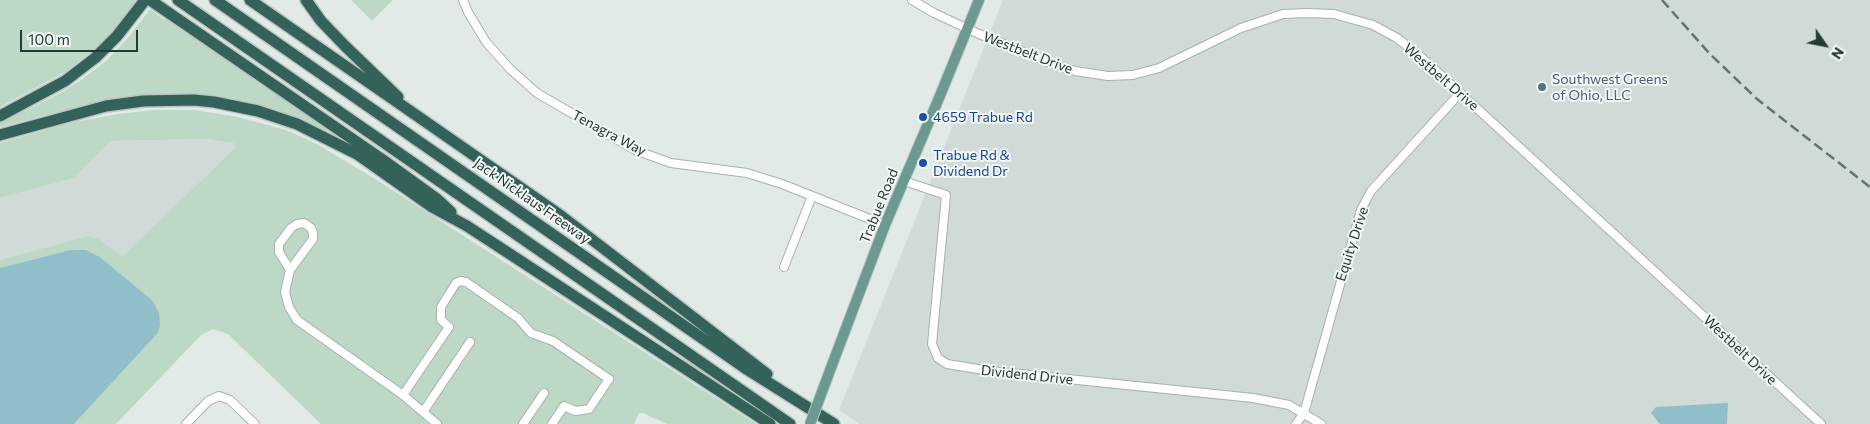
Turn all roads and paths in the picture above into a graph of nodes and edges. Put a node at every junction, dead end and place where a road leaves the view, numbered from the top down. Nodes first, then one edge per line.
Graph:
1 (145, 0) edge
2 (150, 0) edge
3 (178, 0) edge
4 (216, 0) edge
5 (250, 0) edge
6 (306, 0) edge
7 (463, 0) edge
8 (912, 0) edge
9 (979, 0) edge
10 (968, 29) junction
11 (1460, 94) junction
12 (0, 116) edge
13 (419, 118) junction
14 (0, 135) edge
15 (904, 181) junction
16 (812, 196) junction
17 (885, 225) junction
18 (467, 226) junction
19 (784, 267) dead end
20 (290, 270) junction
21 (470, 342) dead end
22 (544, 392) dead end
23 (403, 395) junction
24 (802, 402) junction
25 (423, 412) junction
26 (1304, 412) junction
27 (186, 424) edge
28 (255, 424) edge
29 (437, 424) edge
30 (523, 424) edge
31 (552, 424) edge
32 (770, 424) edge
33 (790, 424) edge
34 (810, 424) edge
35 (834, 424) edge
36 (1296, 424) edge
37 (1321, 424) edge
38 (1821, 424) edge

1 - 12 highway
2 - 18 highway
3 - 33 highway
4 - 24 highway, Jack Nicklaus Freeway
5 - 13 highway
6 - 13 highway
7 - 16 street, Tenagra Way
8 - 10 street, Westbelt Drive
9 - 10 main road, Trabue Road
10 - 11 street, Westbelt Drive
10 - 15 main road, Trabue Road
11 - 26 street, Equity Drive
11 - 38 street, Westbelt Drive
13 - 24 highway
14 - 18 highway
15 - 17 main road, Trabue Road
15 - 26 street, Dividend Drive
16 - 17 street, Tenagra Way
16 - 19 street
17 - 34 main road, Trabue Road, bridge
18 - 32 highway
20 - 20 street
20 - 23 street
21 - 25 street
22 - 30 street
23 - 25 street
23 - 31 street
24 - 35 highway, Jack Nicklaus Freeway
25 - 29 street
26 - 36 street, Equity Drive
26 - 37 street, Dividend Drive
27 - 28 street

